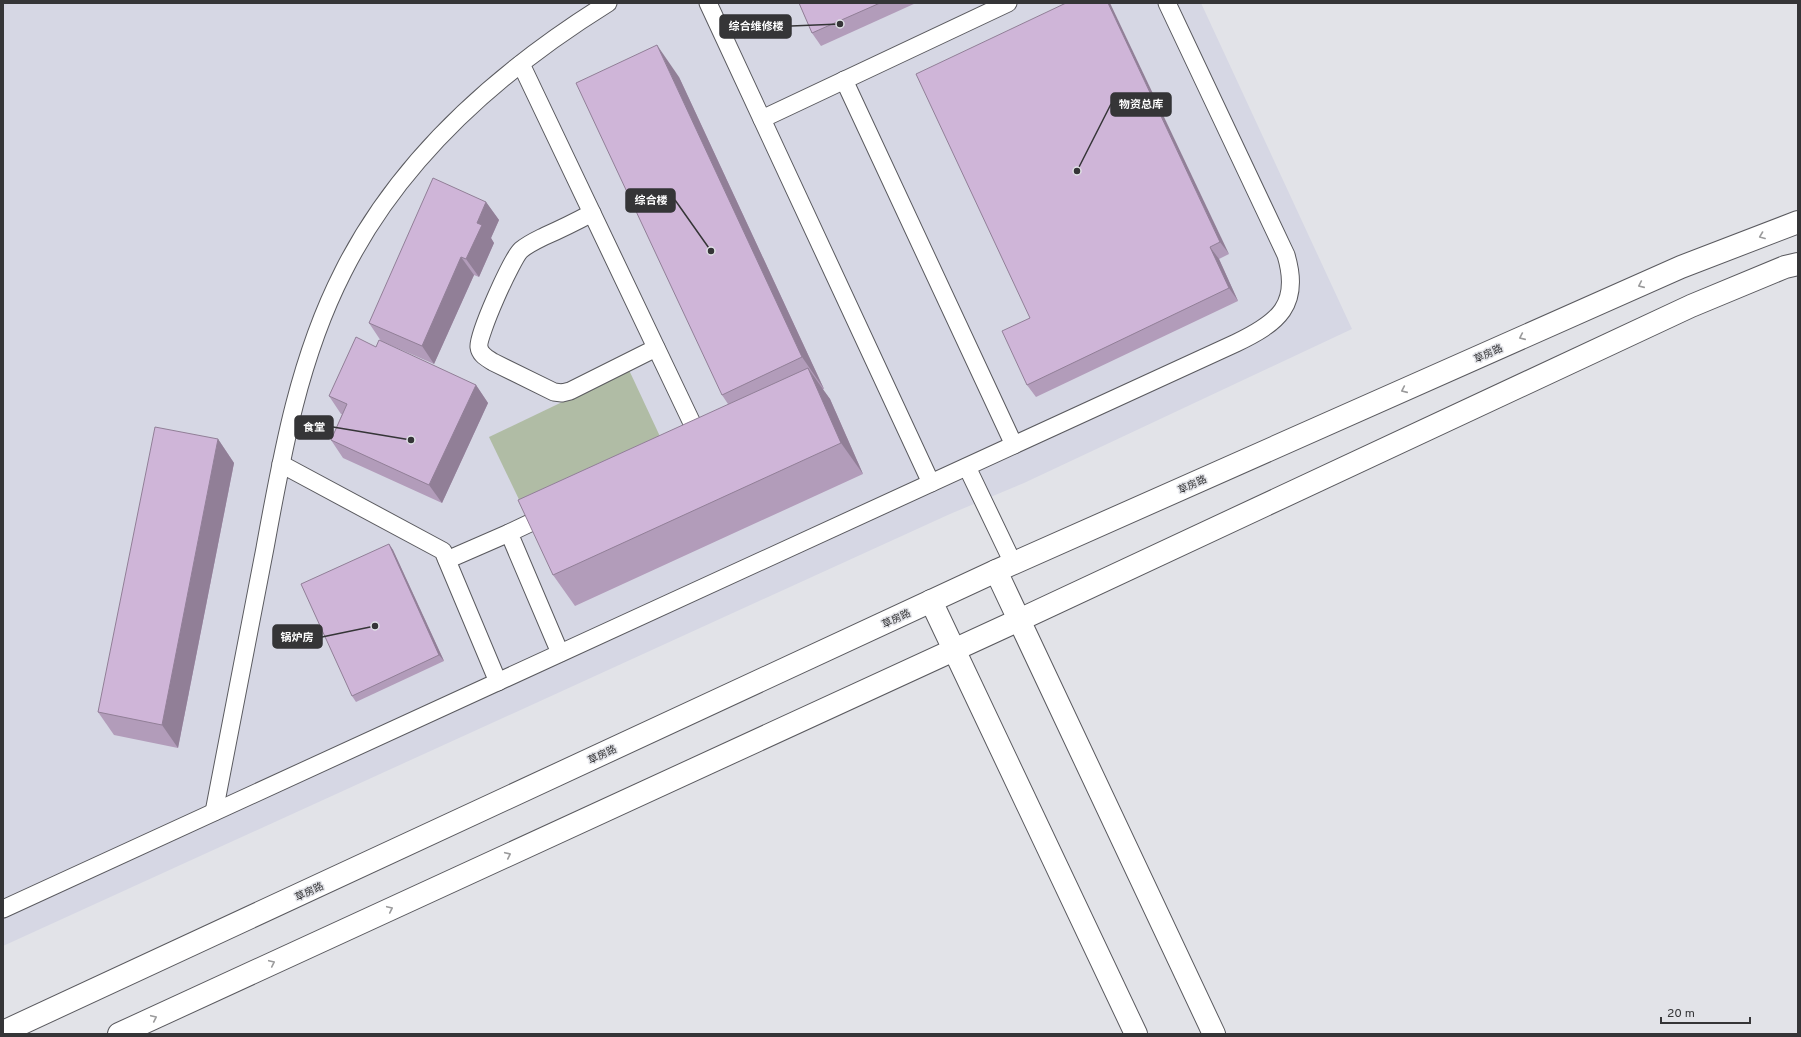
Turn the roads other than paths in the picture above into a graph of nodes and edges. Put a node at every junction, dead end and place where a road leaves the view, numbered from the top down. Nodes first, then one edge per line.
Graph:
1 (608, 3) edge
2 (708, 3) edge
3 (1008, 3) edge
4 (1167, 3) edge
5 (521, 64) junction
6 (844, 80) junction
7 (762, 119) junction
8 (592, 213) junction
9 (1798, 222) edge
10 (1798, 264) edge
11 (656, 348) junction
12 (1014, 445) junction
13 (687, 450) edge
14 (281, 464) junction
15 (967, 467) junction
16 (931, 483) junction
17 (566, 506) edge
18 (509, 533) junction
19 (448, 560) junction
20 (1004, 567) junction
21 (931, 602) junction
22 (1020, 620) junction
23 (954, 650) junction
24 (560, 653) junction
25 (498, 682) junction
26 (214, 812) junction
27 (3, 909) edge
28 (3, 1032) edge
29 (119, 1034) edge
30 (1136, 1034) edge
31 (1214, 1034) edge

1 - 5 lane
2 - 7 lane
3 - 6 lane
4 - 12 lane
5 - 8 lane
5 - 14 lane
6 - 7 lane
6 - 12 lane
7 - 16 lane
8 - 11 lane
8 - 11 lane
9 -> 20 main road, 草房路
10 - 22 main road
11 - 13 lane
12 - 15 lane
14 - 19 lane
14 - 26 lane
15 - 16 lane
15 - 20 lane
16 - 24 lane
17 - 18 lane
18 - 19 lane
18 - 24 lane
19 - 25 lane
20 - 21 main road, 草房路
20 - 22 main road
21 - 23 main road
21 - 28 main road, 草房路
22 - 23 main road
22 - 31 main road
29 -> 23 main road
23 - 30 main road
24 - 25 lane
25 - 26 lane
26 - 27 lane

